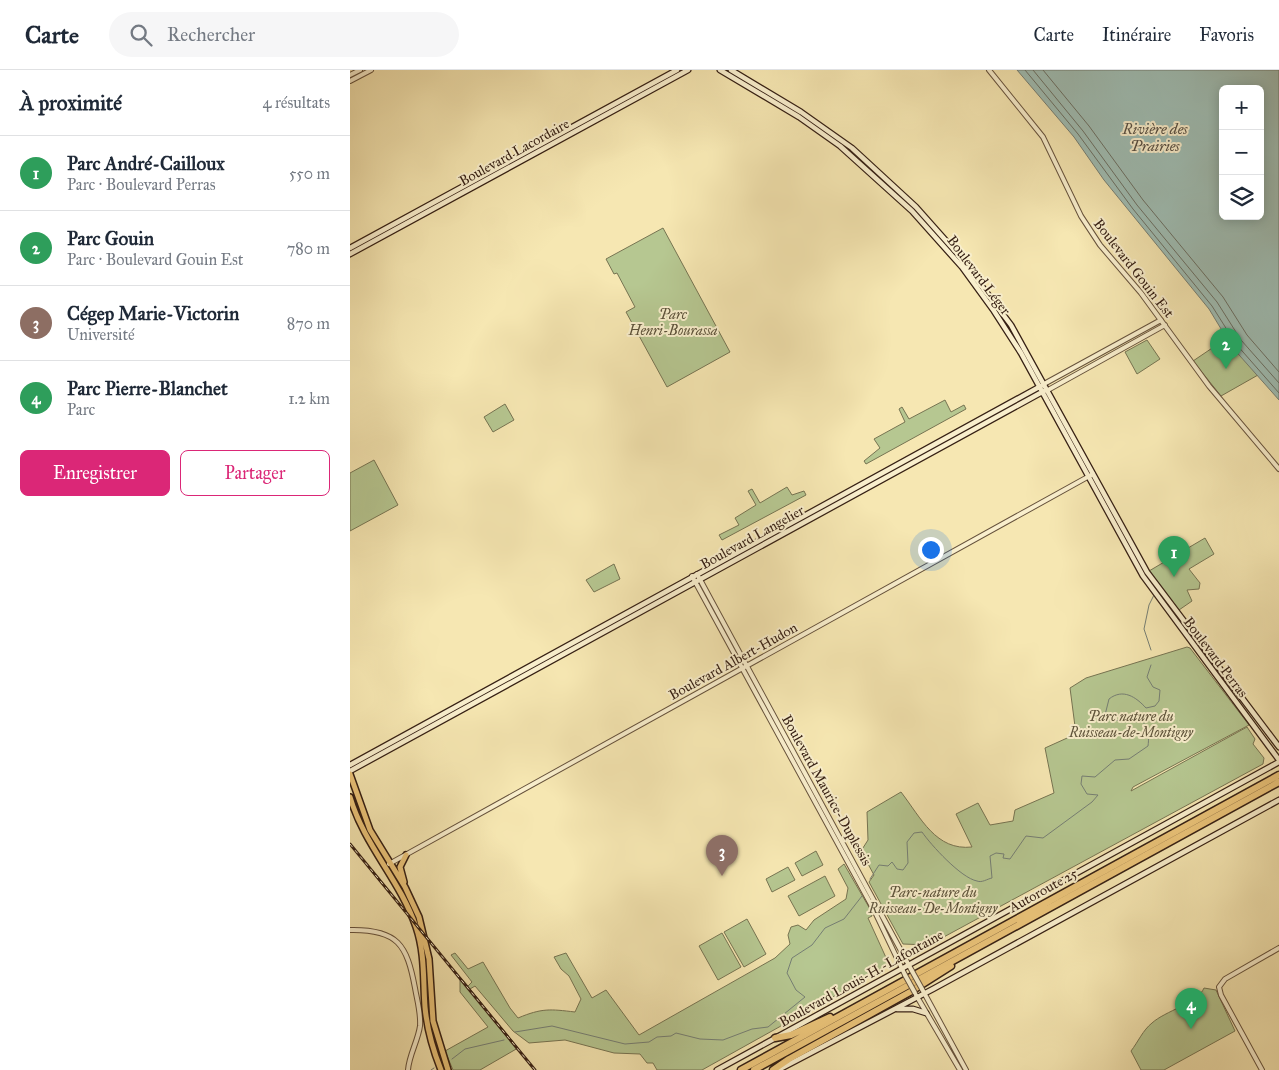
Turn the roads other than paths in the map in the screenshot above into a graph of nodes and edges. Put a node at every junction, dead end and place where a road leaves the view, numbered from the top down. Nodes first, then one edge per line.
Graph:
1 (360, 70) edge
2 (371, 70) edge
3 (677, 70) edge
4 (688, 70) edge
5 (720, 70) edge
6 (731, 70) edge
7 (989, 70) edge
8 (350, 75) edge
9 (350, 81) edge
10 (350, 248) edge
11 (350, 254) edge
12 (1161, 320) junction
13 (1165, 325) junction
14 (1023, 351) junction
15 (1042, 386) junction
16 (1048, 390) junction
17 (1042, 392) junction
18 (1279, 469) edge
19 (1090, 475) junction
20 (1140, 565) junction
21 (694, 575) junction
22 (697, 580) junction
23 (744, 667) junction
24 (1279, 747) edge
25 (1279, 761) edge
26 (350, 765) edge
27 (350, 772) edge
28 (1279, 775) edge
29 (1279, 782) edge
30 (350, 797) edge
31 (1279, 800) edge
32 (406, 855) junction
33 (390, 863) junction
34 (385, 867) junction
35 (405, 887) junction
36 (350, 930) edge
37 (1279, 948) edge
38 (972, 950) junction
39 (909, 965) junction
40 (902, 969) junction
41 (923, 992) junction
42 (916, 995) junction
43 (858, 1006) junction
44 (896, 1009) junction
45 (926, 1013) junction
46 (775, 1038) junction
47 (408, 1070) edge
48 (441, 1070) edge
49 (448, 1070) edge
50 (717, 1070) edge
51 (741, 1070) edge
52 (754, 1070) edge
53 (774, 1070) edge
54 (778, 1070) edge
55 (960, 1070) edge
56 (966, 1070) edge
57 (1262, 1070) edge

1 - 8 street
2 - 9 street
3 - 10 main road, Boulevard Lacordaire
4 - 11 main road, Boulevard Lacordaire
5 - 14 main road, Boulevard Léger
6 - 14 main road, Boulevard Léger
7 - 12 street, Boulevard Gouin Est
12 - 13 street, Boulevard Gouin Est
12 - 15 street, Boulevard Langelier
13 - 16 street, Boulevard Langelier
13 - 18 street, Boulevard Gouin Est
14 - 15 main road, Boulevard Léger
15 - 16 main road, Boulevard Léger
15 - 17 main road, Boulevard Léger
15 - 21 main road, Boulevard Langelier
16 - 17 main road, Boulevard Langelier
16 - 19 main road, Boulevard Léger
17 - 19 main road, Boulevard Léger
17 - 22 main road, Boulevard Langelier
19 - 20 main road, Boulevard Léger
19 - 23 street, Boulevard Albert-Hudon
20 - 24 main road, Boulevard Perras
20 - 25 main road, Boulevard Perras
21 - 22 street, Boulevard Maurice-Duplessis
21 - 26 main road, Boulevard Langelier
22 - 23 street, Boulevard Maurice-Duplessis
22 - 27 main road, Boulevard Langelier
23 - 32 street, Boulevard Albert-Hudon
23 - 39 street, Boulevard Maurice-Duplessis
23 - 40 street, Boulevard Maurice-Duplessis
25 - 39 main road, Boulevard Louis-H.-Lafontaine
27 - 33 main road
28 - 43 highway, Autoroute 25
29 - 38 highway, Autoroute 25
30 - 34 main road
31 - 41 main road
32 - 33 street, Boulevard Albert-Hudon
32 - 35 main road
33 - 34 street, Boulevard Albert-Hudon
33 - 35 main road
34 - 48 main road
35 - 49 main road
36 - 47 street
37 - 57 street
38 - 52 highway, Autoroute 25
38 - 53 highway
39 - 40 main road, Boulevard Louis-H.-Lafontaine
39 - 41 street, Boulevard Maurice-Duplessis, bridge
40 - 42 street, Boulevard Maurice-Duplessis, bridge
40 - 46 main road, Boulevard Louis-H.-Lafontaine
41 - 42 main road
41 - 56 street, Boulevard Maurice-Duplessis
42 - 44 main road
42 - 45 street, Boulevard Maurice-Duplessis
43 - 46 highway
43 - 51 highway, Autoroute 25
44 - 45 main road
44 - 54 main road
45 - 55 street, Boulevard Maurice-Duplessis
46 - 50 main road, Boulevard Louis-H.-Lafontaine

